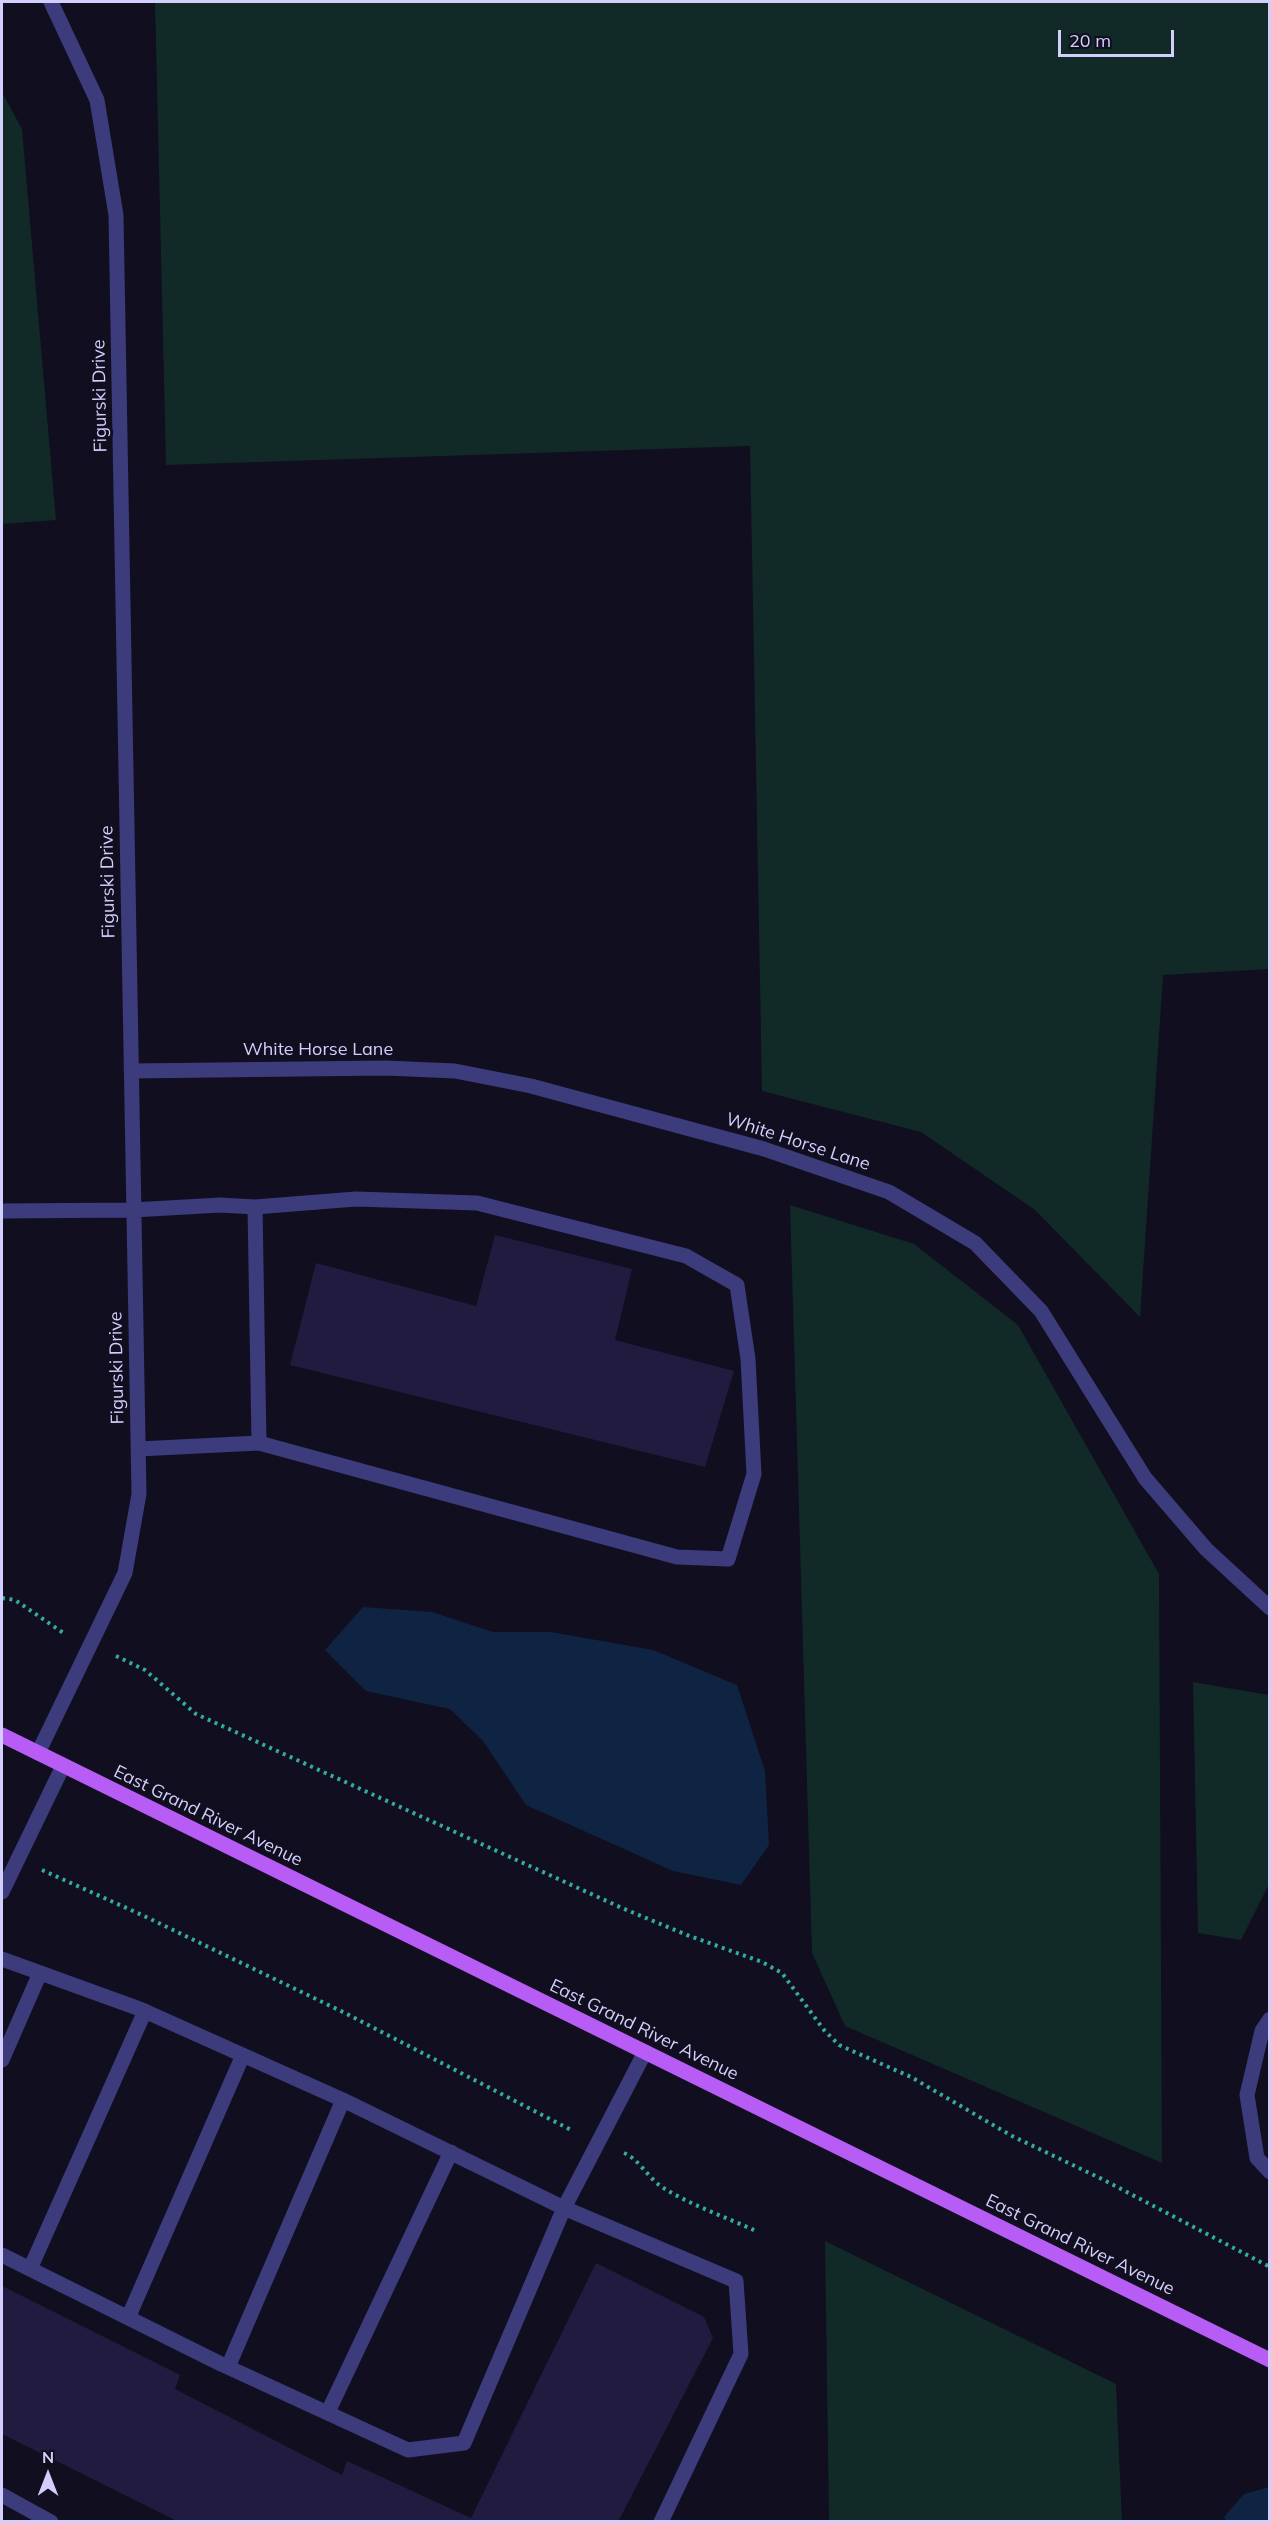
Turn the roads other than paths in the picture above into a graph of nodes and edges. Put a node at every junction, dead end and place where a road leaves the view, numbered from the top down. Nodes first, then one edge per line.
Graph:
1 (51, 2) edge
2 (131, 1071) junction
3 (255, 1207) junction
4 (133, 1210) junction
5 (2, 1211) edge
6 (259, 1443) junction
7 (138, 1449) junction
8 (1269, 1608) edge
9 (3, 1740) edge
10 (38, 1753) junction
11 (63, 1766) junction
12 (2, 1892) edge
13 (2, 1959) edge
14 (40, 1973) junction
15 (145, 2012) junction
16 (1269, 2019) edge
17 (645, 2052) junction
18 (243, 2055) junction
19 (2, 2060) edge
20 (343, 2100) junction
21 (451, 2152) junction
22 (1269, 2172) edge
23 (564, 2208) junction
24 (2, 2255) edge
25 (30, 2269) junction
26 (128, 2318) junction
27 (1269, 2360) edge
28 (228, 2367) junction
29 (328, 2412) junction
30 (2, 2495) edge
31 (51, 2522) edge
32 (661, 2522) edge

1 - 2 street, Figurski Drive
2 - 4 street, Figurski Drive
2 - 8 street, White Horse Lane
3 - 4 street
3 - 6 street
3 - 6 street
4 - 5 street
4 - 7 street, Figurski Drive
6 - 7 street
7 - 10 street, Figurski Drive
9 - 10 main road, East Grand River Avenue
10 - 11 main road, East Grand River Avenue
11 - 12 street
11 - 17 main road, East Grand River Avenue
13 - 14 street
14 - 15 street
14 - 19 street
15 - 18 street
15 - 25 street
16 - 22 street
17 - 23 street
17 - 27 main road, East Grand River Avenue
18 - 20 street
18 - 26 street
20 - 21 street
20 - 28 street
21 - 23 street
21 - 29 street
23 - 29 street
23 - 32 street
24 - 25 street
25 - 26 street
26 - 28 street
28 - 29 street
30 - 31 street

